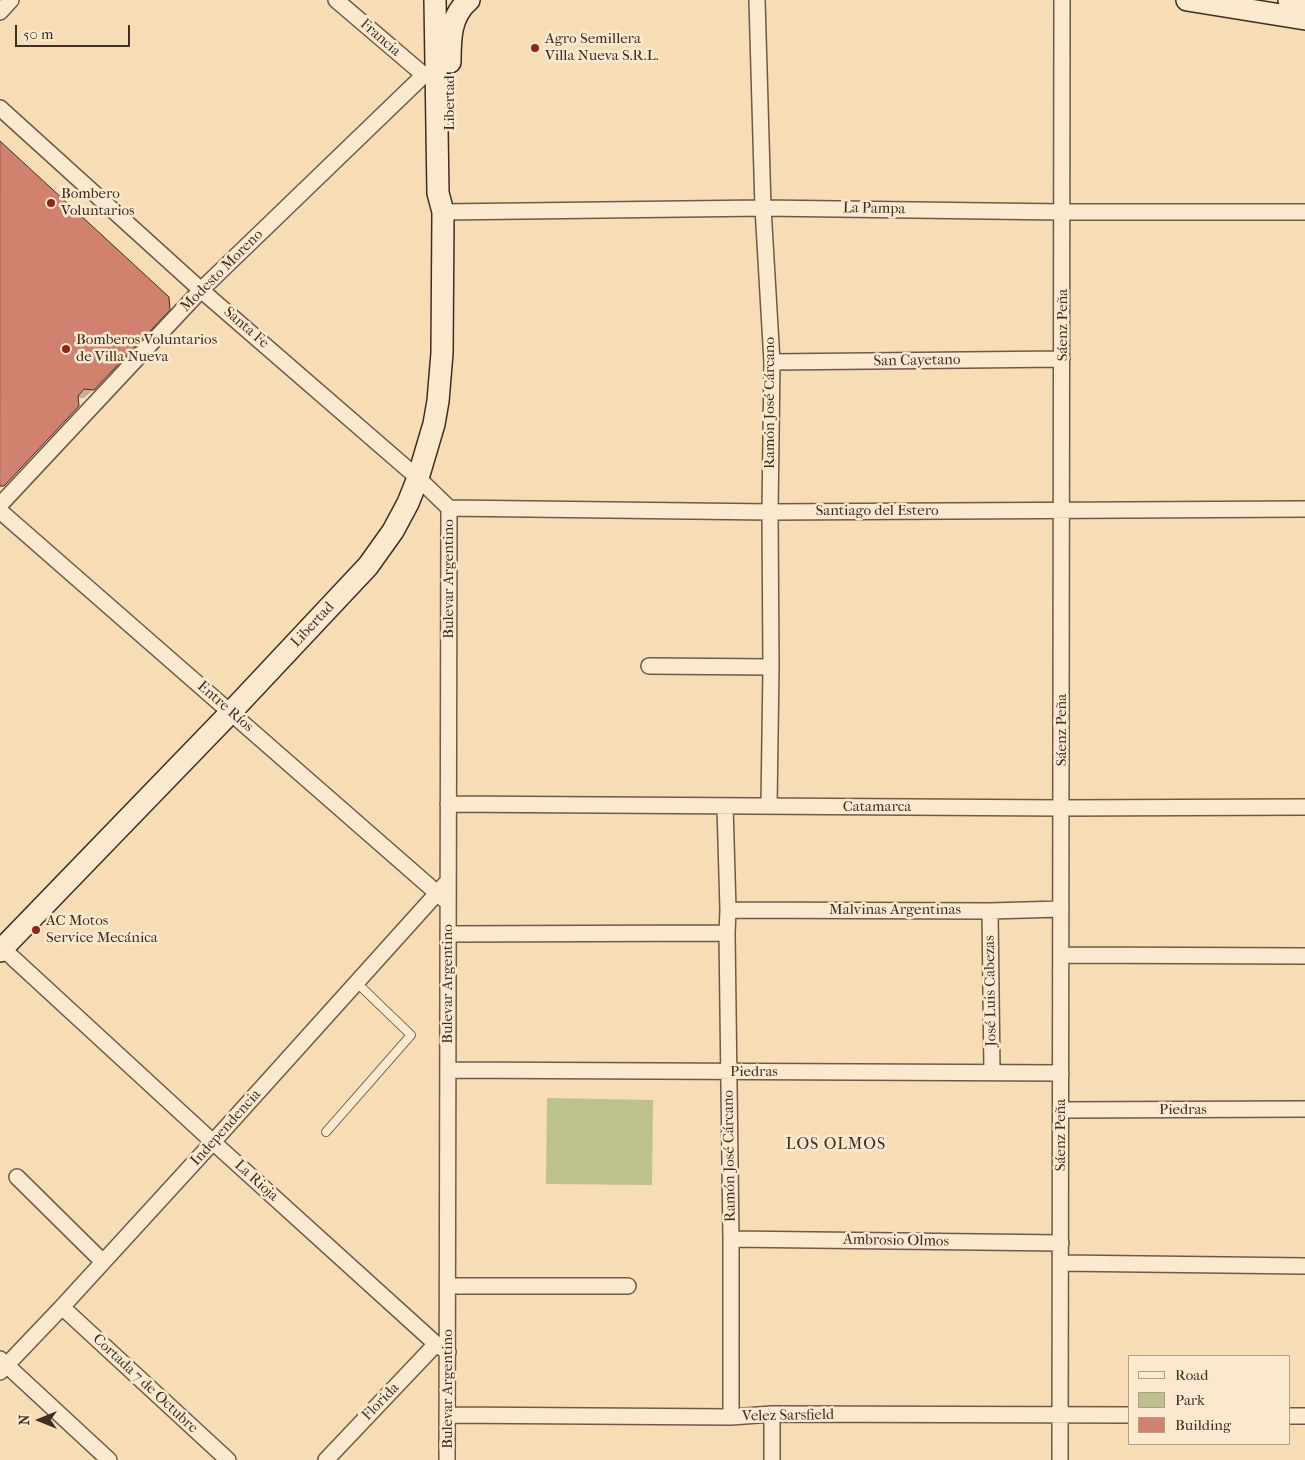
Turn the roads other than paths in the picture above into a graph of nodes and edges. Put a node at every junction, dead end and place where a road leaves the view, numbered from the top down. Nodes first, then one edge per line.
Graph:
1 (11, 0) edge
2 (336, 0) edge
3 (435, 0) edge
4 (469, 0) edge
5 (757, 0) edge
6 (1062, 0) edge
7 (1187, 0) edge
8 (1289, 0) edge
9 (1305, 2) edge
10 (0, 12) edge
11 (1305, 19) edge
12 (430, 76) junction
13 (0, 108) edge
14 (762, 208) junction
15 (443, 212) junction
16 (1063, 212) junction
17 (1305, 212) edge
18 (201, 290) junction
19 (1062, 359) junction
20 (772, 362) junction
21 (418, 478) junction
22 (0, 505) edge
23 (449, 508) junction
24 (1305, 509) edge
25 (1062, 510) junction
26 (0, 511) edge
27 (770, 512) junction
28 (650, 666) dead end
29 (771, 667) junction
30 (231, 712) junction
31 (448, 804) junction
32 (725, 806) junction
33 (769, 806) junction
34 (1305, 807) edge
35 (1061, 808) junction
36 (448, 881) joint
37 (443, 899) junction
38 (1061, 909) junction
39 (728, 910) junction
40 (990, 910) junction
41 (727, 932) junction
42 (448, 934) junction
43 (1, 948) edge
44 (1061, 955) junction
45 (1305, 956) edge
46 (357, 983) junction
47 (448, 1070) junction
48 (729, 1072) junction
49 (992, 1072) junction
50 (1061, 1073) junction
51 (1305, 1109) edge
52 (1061, 1110) junction
53 (326, 1132) dead end
54 (213, 1142) junction
55 (17, 1177) dead end
56 (731, 1239) junction
57 (1061, 1243) junction
58 (103, 1262) junction
59 (1061, 1263) junction
60 (1305, 1266) edge
61 (448, 1286) junction
62 (628, 1286) dead end
63 (62, 1307) junction
64 (442, 1348) junction
65 (2, 1365) edge
66 (772, 1414) junction
67 (447, 1415) junction
68 (1060, 1415) junction
69 (1128, 1416) edge
70 (1290, 1416) edge
71 (1305, 1416) edge
72 (731, 1418) junction
73 (109, 1460) edge
74 (228, 1460) edge
75 (326, 1460) edge
76 (447, 1460) edge
77 (772, 1460) edge
78 (1060, 1460) edge

1 - 10 street
2 - 12 street, Francia
3 - 12 main road, Libertad
4 - 15 main road, Libertad
5 - 14 street, Ramón José Cárcano
6 - 16 street, Sáenz Peña
7 - 11 main road
8 - 9 main road
12 - 15 main road, Libertad
12 - 18 street, Modesto Moreno
13 - 18 street, Santa Fe
14 - 15 street, La Pampa
14 - 16 street, La Pampa
14 - 20 street, Ramón José Cárcano
15 - 21 main road, Libertad
16 - 17 street, La Pampa
16 - 19 street, Sáenz Peña
18 - 21 street, Santa Fe
18 - 22 street, Modesto Moreno
19 - 20 street, San Cayetano
19 - 25 street, Sáenz Peña
20 - 27 street, Ramón José Cárcano
21 - 23 street, Santa Fe
21 - 30 main road, Libertad
23 - 27 street, Santiago del Estero
23 - 31 street, Bulevar Argentino
24 - 25 street, Santiago del Estero
25 - 27 street, Santiago del Estero
25 - 35 street, Sáenz Peña
26 - 30 street, Entre Ríos
27 - 29 street, Ramón José Cárcano
28 - 29 street
29 - 33 street, Ramón José Cárcano
30 - 37 street, Entre Ríos
30 - 43 main road, Libertad
31 - 32 street, Catamarca
31 - 36 street, Bulevar Argentino
32 - 33 street, Catamarca
32 - 39 street, Ramón José Cárcano
33 - 35 street, Catamarca
34 - 35 street, Catamarca
35 - 38 street, Sáenz Peña
36 - 37 street, Independencia
37 - 42 street, Bulevar Argentino
37 - 46 street, Independencia
38 - 40 street, Malvinas Argentinas
38 - 44 street, Sáenz Peña
39 - 40 street, Malvinas Argentinas
39 - 41 street, Ramón José Cárcano
40 - 49 street, José Luis Cabezas
41 - 42 street
41 - 48 street, Ramón José Cárcano
42 - 47 street, Bulevar Argentino
43 - 54 street, La Rioja
44 - 45 street
44 - 50 street, Sáenz Peña
46 - 53 lane
46 - 54 street, Independencia
47 - 48 street, Piedras
47 - 61 street, Bulevar Argentino
48 - 49 street, Piedras
48 - 56 street, Ramón José Cárcano
49 - 50 street, Piedras
50 - 52 street, Sáenz Peña
51 - 52 street, Piedras
52 - 57 street, Sáenz Peña
54 - 58 street, Independencia
54 - 64 street, La Rioja
55 - 58 street
56 - 57 street, Ambrosio Olmos
56 - 72 street, Ramón José Cárcano
57 - 59 street, Sáenz Peña
58 - 63 street, Independencia
59 - 60 street
59 - 68 street, Sáenz Peña
61 - 62 street
61 - 64 street, Bulevar Argentino
63 - 65 street, Independencia
63 - 74 street, Cortada 7 de Octubre
64 - 67 street, Bulevar Argentino
64 - 75 street, Florida
65 - 73 street
66 - 68 street, Velez Sarsfield
66 - 72 street, Velez Sarsfield
66 - 77 street
67 - 72 street, Velez Sarsfield
67 - 76 street, Bulevar Argentino
68 - 69 street, Velez Sarsfield
68 - 78 street, Sáenz Peña
70 - 71 street

